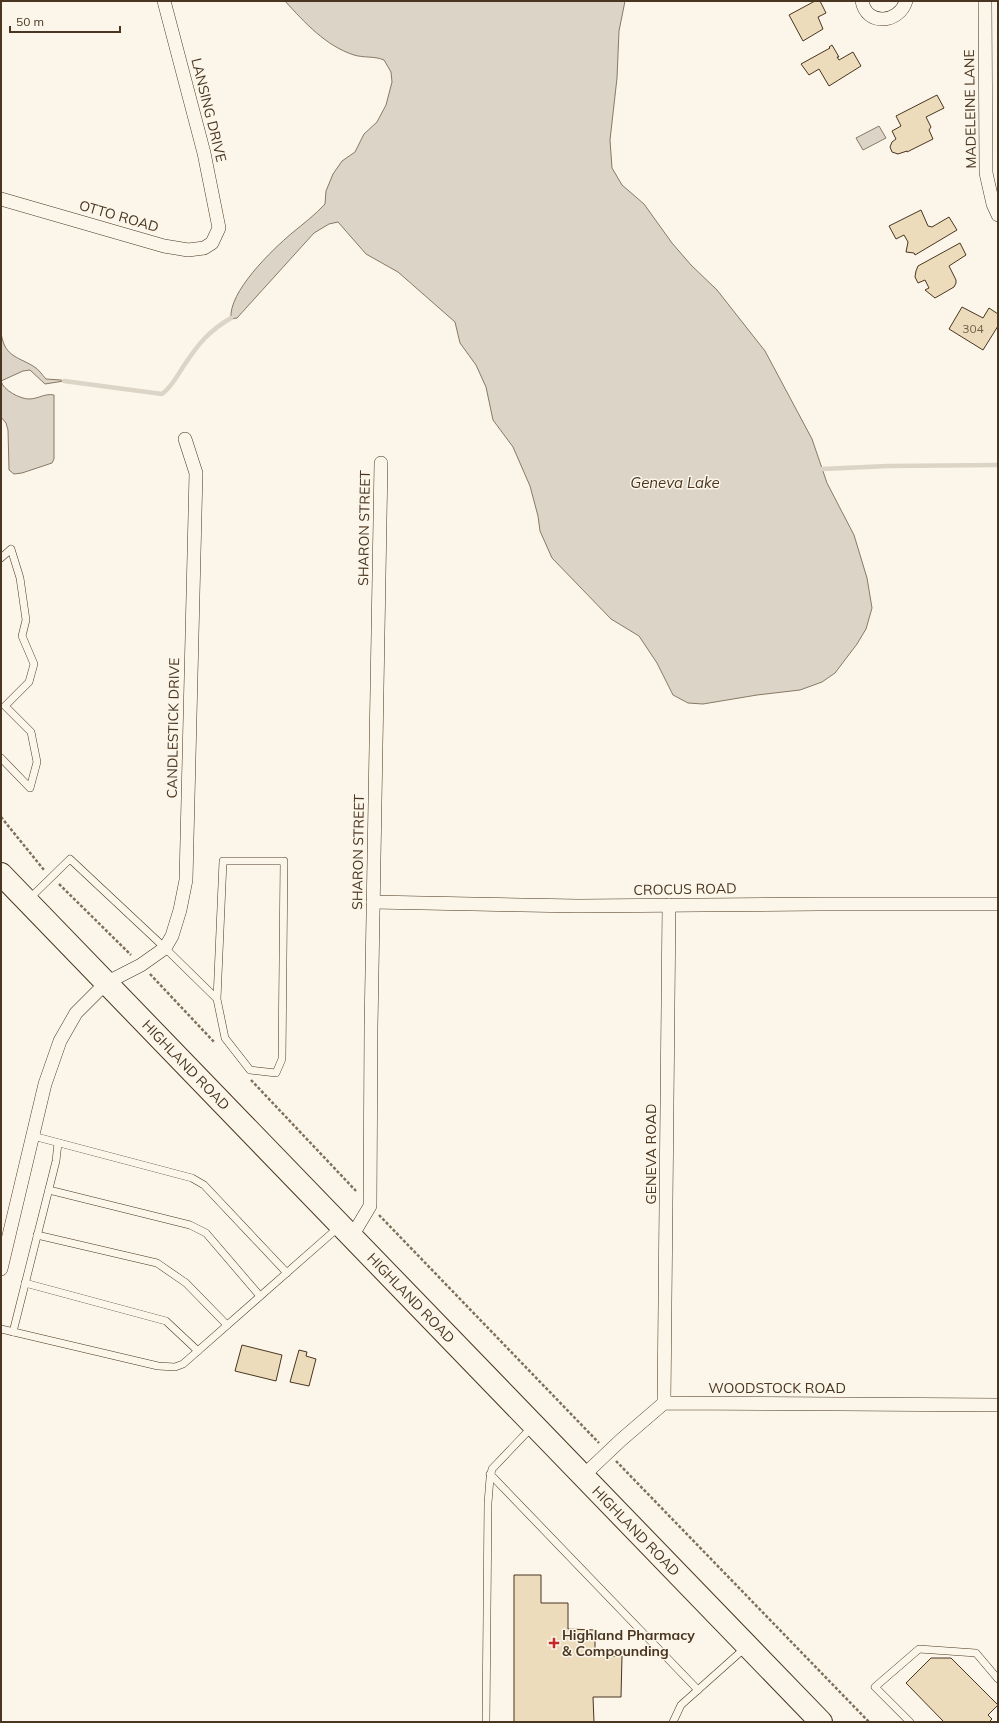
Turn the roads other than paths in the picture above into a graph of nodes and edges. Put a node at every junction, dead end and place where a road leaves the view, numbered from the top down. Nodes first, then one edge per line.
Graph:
1 (164, 1) edge
2 (862, 1) edge
3 (906, 1) edge
4 (985, 1) edge
5 (1, 199) edge
6 (998, 215) edge
7 (219, 228) joint
8 (185, 439) dead end
9 (381, 463) dead end
10 (1, 558) edge
11 (1, 758) edge
12 (1, 874) edge
13 (27, 901) junction
14 (373, 902) junction
15 (998, 904) edge
16 (669, 905) junction
17 (165, 948) junction
18 (106, 983) junction
19 (217, 999) junction
20 (33, 1136) junction
21 (58, 1143) junction
22 (49, 1190) junction
23 (347, 1230) junction
24 (38, 1235) junction
25 (1, 1269) edge
26 (286, 1273) junction
27 (25, 1283) junction
28 (260, 1296) junction
29 (227, 1325) junction
30 (1, 1329) edge
31 (13, 1332) junction
32 (198, 1351) junction
33 (664, 1403) junction
34 (998, 1405) edge
35 (534, 1425) junction
36 (490, 1474) junction
37 (583, 1476) junction
38 (747, 1647) junction
39 (998, 1679) edge
40 (698, 1690) junction
41 (486, 1722) edge
42 (673, 1722) edge
43 (821, 1722) edge
44 (910, 1722) edge

1 - 7 street, LANSING DRIVE
2 - 3 street
4 - 6 street, MADELEINE LANE
5 - 7 street, OTTO ROAD
8 - 17 street, CANDLESTICK DRIVE
9 - 14 street, SHARON STREET
10 - 11 lane
12 - 13 highway, HIGHLAND ROAD
13 - 17 lane
13 - 18 highway, HIGHLAND ROAD
14 - 16 street, CROCUS ROAD
14 - 23 street, SHARON STREET
15 - 16 street, CROCUS ROAD
16 - 33 street, GENEVA ROAD
17 - 18 street, CANDLESTICK DRIVE
17 - 19 lane
18 - 20 street, CANDLESTICK DRIVE
18 - 23 highway, HIGHLAND ROAD
19 - 19 lane
20 - 21 lane
20 - 25 street, CANDLESTICK DRIVE
21 - 22 lane
21 - 26 lane
22 - 24 lane
22 - 28 lane
23 - 26 lane
23 - 35 highway, HIGHLAND ROAD
24 - 27 lane
24 - 29 lane
26 - 28 lane
27 - 31 lane
27 - 32 lane
28 - 29 lane
29 - 32 lane
30 - 31 lane
31 - 32 lane
33 - 34 street, WOODSTOCK ROAD
33 - 37 street
35 - 36 lane
35 - 37 highway, HIGHLAND ROAD
36 - 40 lane
36 - 41 lane
37 - 38 highway, HIGHLAND ROAD
38 - 40 lane
38 - 43 highway, HIGHLAND ROAD
39 - 44 lane
40 - 42 lane

